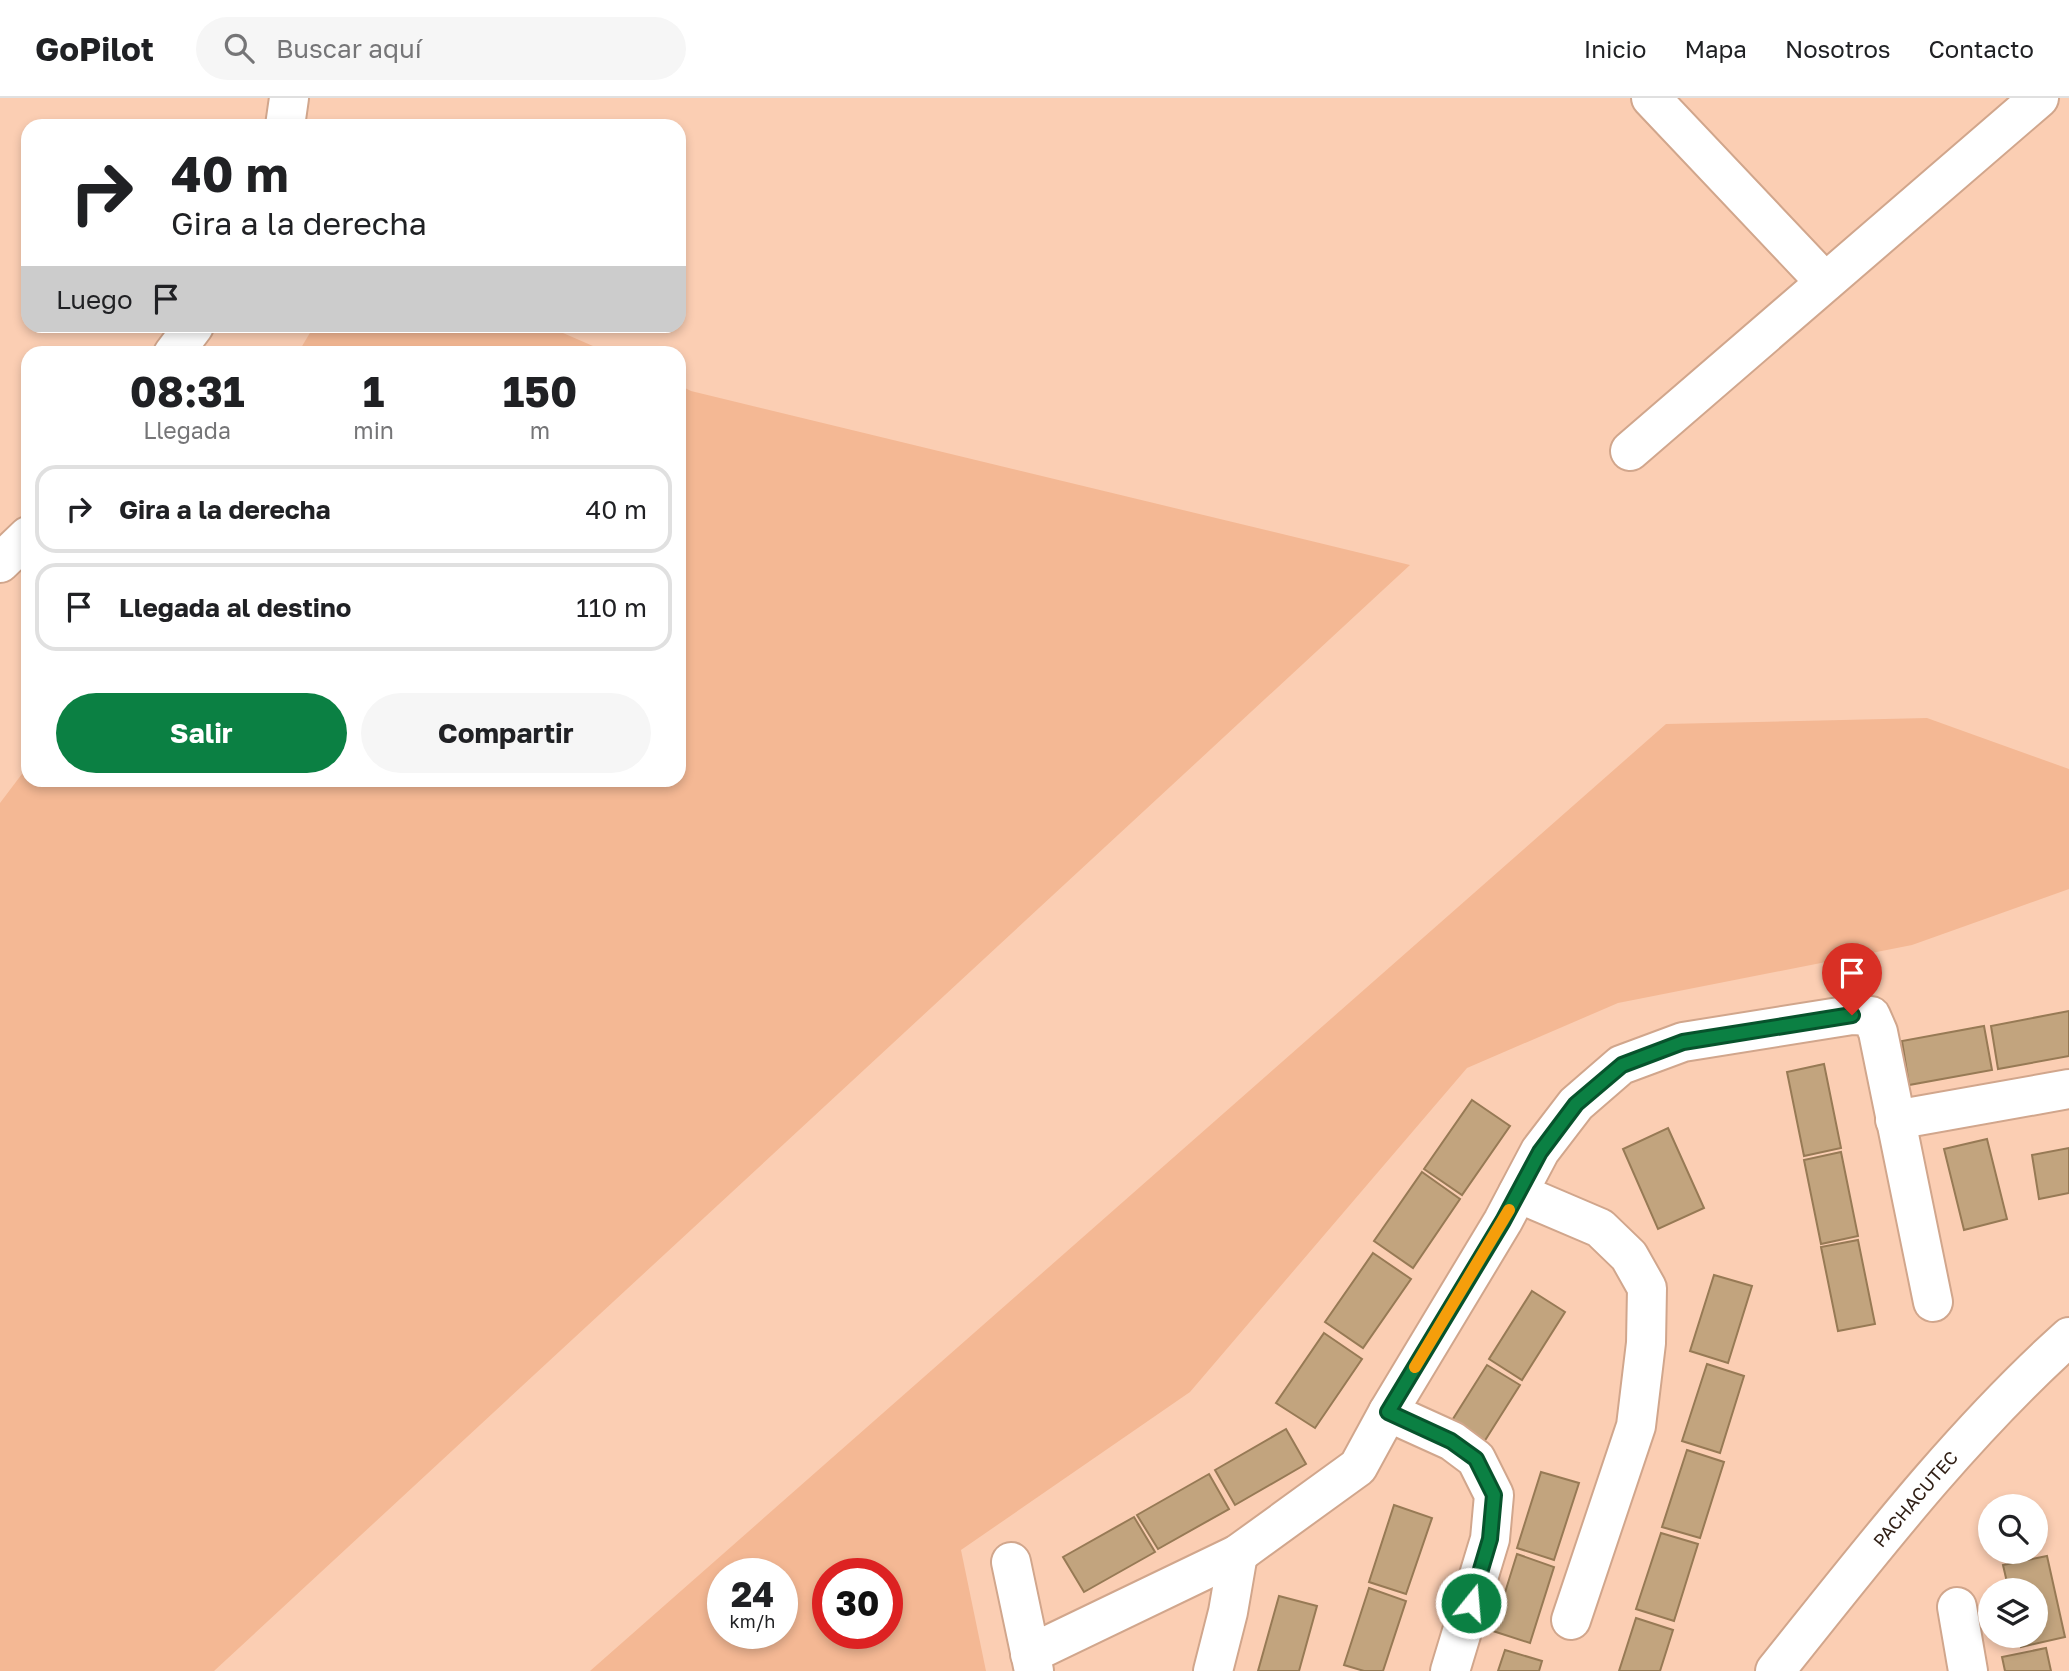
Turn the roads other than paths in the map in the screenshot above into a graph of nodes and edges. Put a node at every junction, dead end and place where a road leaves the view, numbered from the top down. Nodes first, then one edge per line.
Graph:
1 (289, 98) edge
2 (1651, 98) edge
3 (2039, 98) edge
4 (286, 119) edge
5 (1825, 282) junction
6 (1630, 451) dead end
7 (21, 543) edge
8 (0, 563) edge
9 (2069, 1089) edge
10 (1895, 1120) junction
11 (1518, 1194) junction
12 (1933, 1302) dead end
13 (2069, 1337) edge
14 (1388, 1412) junction
15 (1238, 1554) junction
16 (1011, 1562) dead end
17 (1957, 1607) dead end
18 (1571, 1620) dead end
19 (1032, 1663) edge
20 (1213, 1671) edge
21 (1450, 1671) edge
22 (1775, 1671) edge
23 (1968, 1671) edge

1 - 4 street
2 - 5 street
3 - 5 street
5 - 6 street
7 - 8 street
9 - 10 street
10 - 11 street
10 - 12 street
11 - 14 street
11 - 18 street
13 - 22 street, PACHACUTEC
14 - 15 street
14 - 21 street
15 - 19 street
15 - 20 street
16 - 19 street
17 - 23 street

